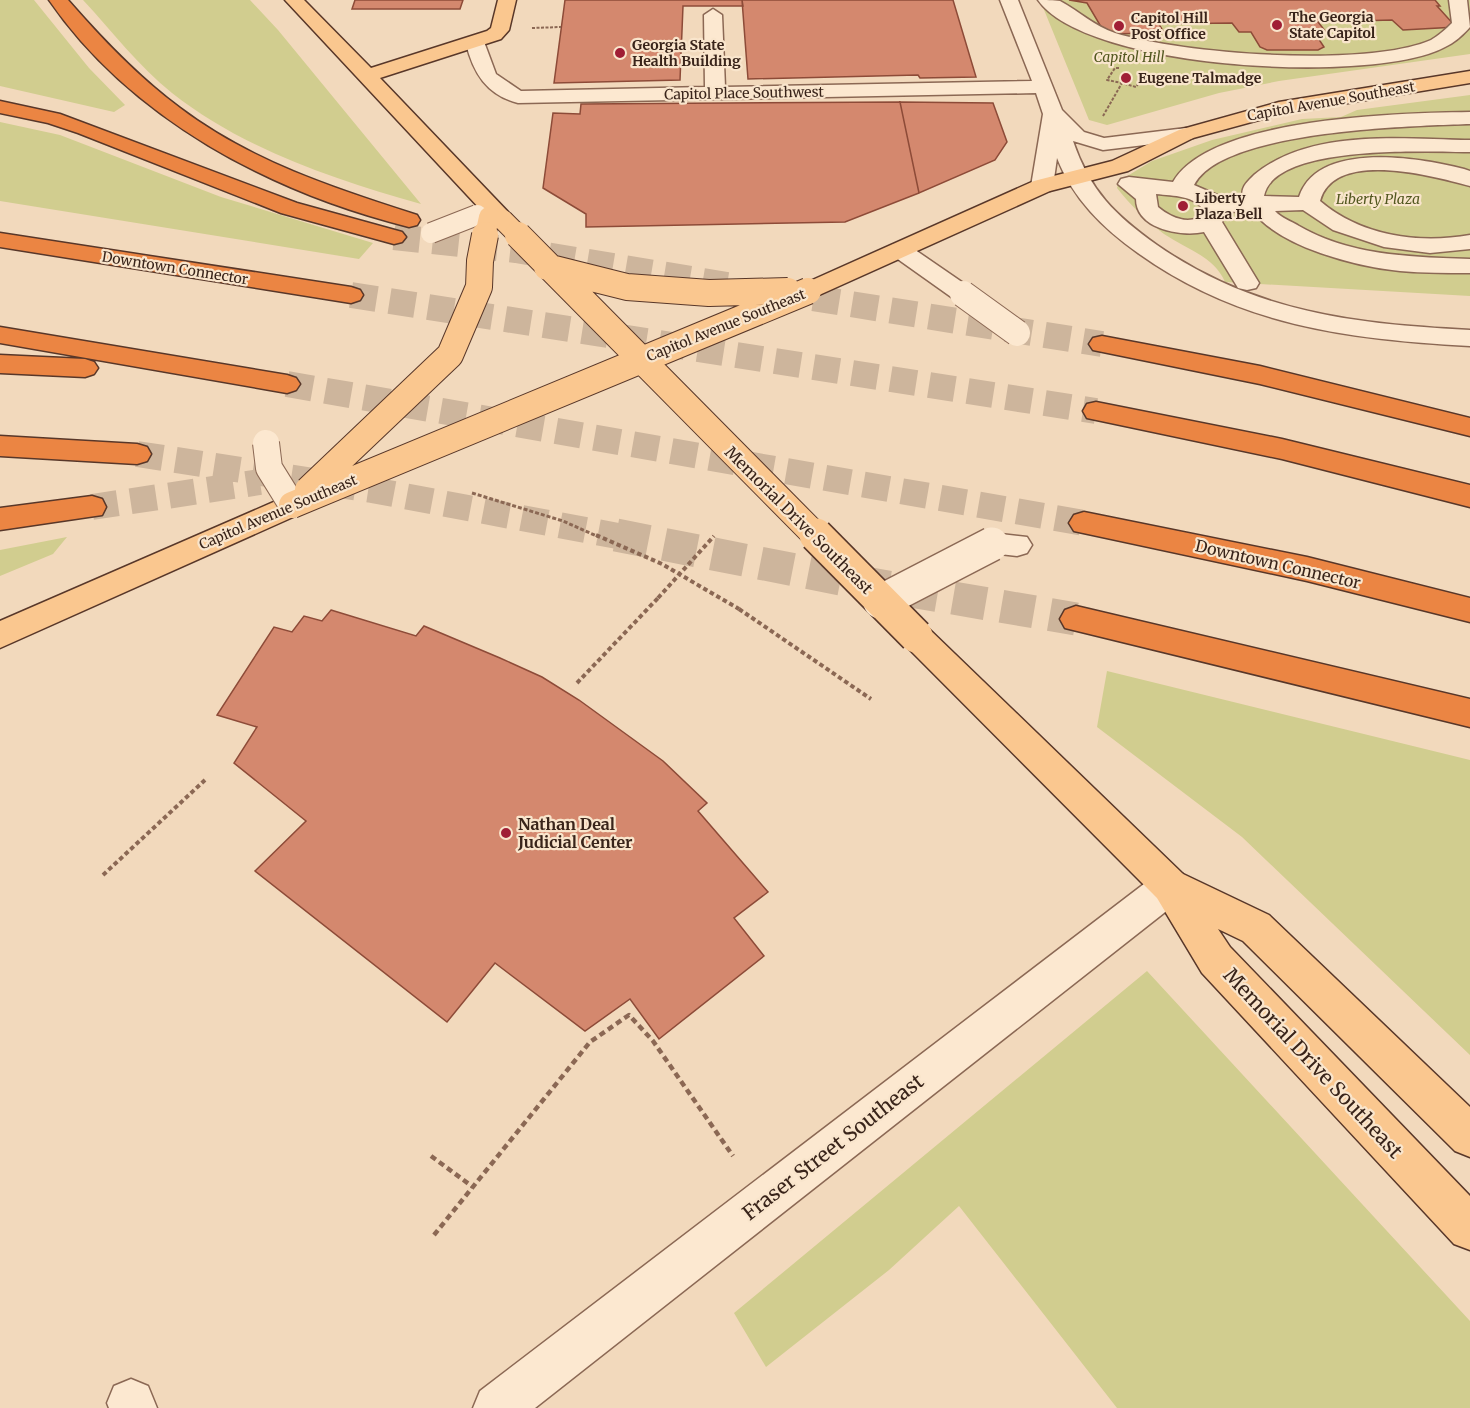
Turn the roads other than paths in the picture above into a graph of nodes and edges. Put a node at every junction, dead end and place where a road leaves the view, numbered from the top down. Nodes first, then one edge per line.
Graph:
1 (58, 0) edge
2 (294, 0) edge
3 (507, 0) edge
4 (1009, 0) edge
5 (1047, 0) edge
6 (1458, 0) edge
7 (713, 15) dead end
8 (476, 43) junction
9 (366, 76) junction
10 (1470, 77) edge
11 (1445, 81) junction
12 (1043, 87) junction
13 (715, 93) junction
14 (1468, 104) edge
15 (0, 107) edge
16 (1053, 112) junction
17 (1345, 122) junction
18 (1186, 134) junction
19 (1470, 146) edge
20 (1363, 148) junction
21 (1077, 179) junction
22 (1470, 179) edge
23 (1042, 186) junction
24 (1181, 188) junction
25 (1308, 203) junction
26 (1260, 205) junction
27 (1212, 214) junction
28 (490, 215) junction
29 (409, 220) tunnel mouth
30 (431, 233) dead end
31 (394, 237) tunnel mouth
32 (4, 241) edge
33 (1470, 242) edge
34 (900, 250) junction
35 (1470, 266) edge
36 (547, 267) junction
37 (1248, 283) dead end
38 (808, 291) junction
39 (351, 295) tunnel mouth
40 (1017, 333) dead end
41 (0, 336) edge
42 (1470, 338) edge
43 (1102, 344) tunnel mouth
44 (640, 360) junction
45 (0, 364) edge
46 (1096, 411) tunnel mouth
47 (1470, 426) edge
48 (266, 443) dead end
49 (0, 446) edge
50 (137, 454) tunnel mouth
51 (1470, 496) edge
52 (292, 505) junction
53 (92, 507) tunnel mouth
54 (0, 519) edge
55 (1084, 523) tunnel mouth
56 (1004, 544) dead end
57 (880, 602) junction
58 (1470, 610) edge
59 (1076, 619) tunnel mouth
60 (0, 635) edge
61 (1470, 713) edge
62 (1170, 886) junction
63 (1470, 1136) edge
64 (1470, 1228) edge
65 (497, 1408) edge

1 - 29 highway
2 - 9 main road, Memorial Drive Southeast
3 - 8 main road
4 - 12 street
5 - 6 street
7 - 13 street
8 - 9 main road
8 - 13 street, Capitol Place Southwest
9 - 28 main road, Memorial Drive Southeast
10 - 11 main road, Capitol Avenue Southeast
11 - 14 main road
11 - 18 main road, Capitol Avenue Southeast
12 - 13 street, Capitol Place Southwest
12 - 16 street
14 - 17 street
15 - 31 highway
16 - 18 street
16 - 21 street
16 - 23 street
17 - 20 street
17 - 24 street
18 - 21 main road, Capitol Avenue Southeast
19 - 20 street
20 - 26 street
21 - 23 main road, Capitol Avenue Southeast
21 - 42 street
22 - 25 street
23 - 34 main road, Capitol Avenue Southeast
24 - 27 street
24 - 27 street
25 - 26 street
25 - 33 street
26 - 27 street
26 - 35 street
27 - 37 street
28 - 30 street, bridge
28 - 36 main road, Memorial Drive Southeast, bridge
28 - 52 main road, bridge
32 - 39 highway, Downtown Connector
34 - 38 main road, Capitol Avenue Southeast
34 - 40 street, bridge
36 - 38 main road, bridge
36 - 44 main road, Memorial Drive Southeast, bridge
38 - 44 main road, Capitol Avenue Southeast, bridge
41 - 45 highway
43 - 47 highway
44 - 52 main road, Capitol Avenue Southeast, bridge
44 - 57 main road, Memorial Drive Southeast, bridge
46 - 51 highway
48 - 52 street, bridge
49 - 50 highway
52 - 60 main road, Capitol Avenue Southeast
53 - 54 highway
55 - 58 highway, Downtown Connector
56 - 57 street, bridge
57 - 62 main road, Memorial Drive Southeast, bridge
59 - 61 highway
62 - 63 main road, Memorial Drive Southeast
62 - 64 main road, Memorial Drive Southeast
62 - 65 street, Fraser Street Southeast

